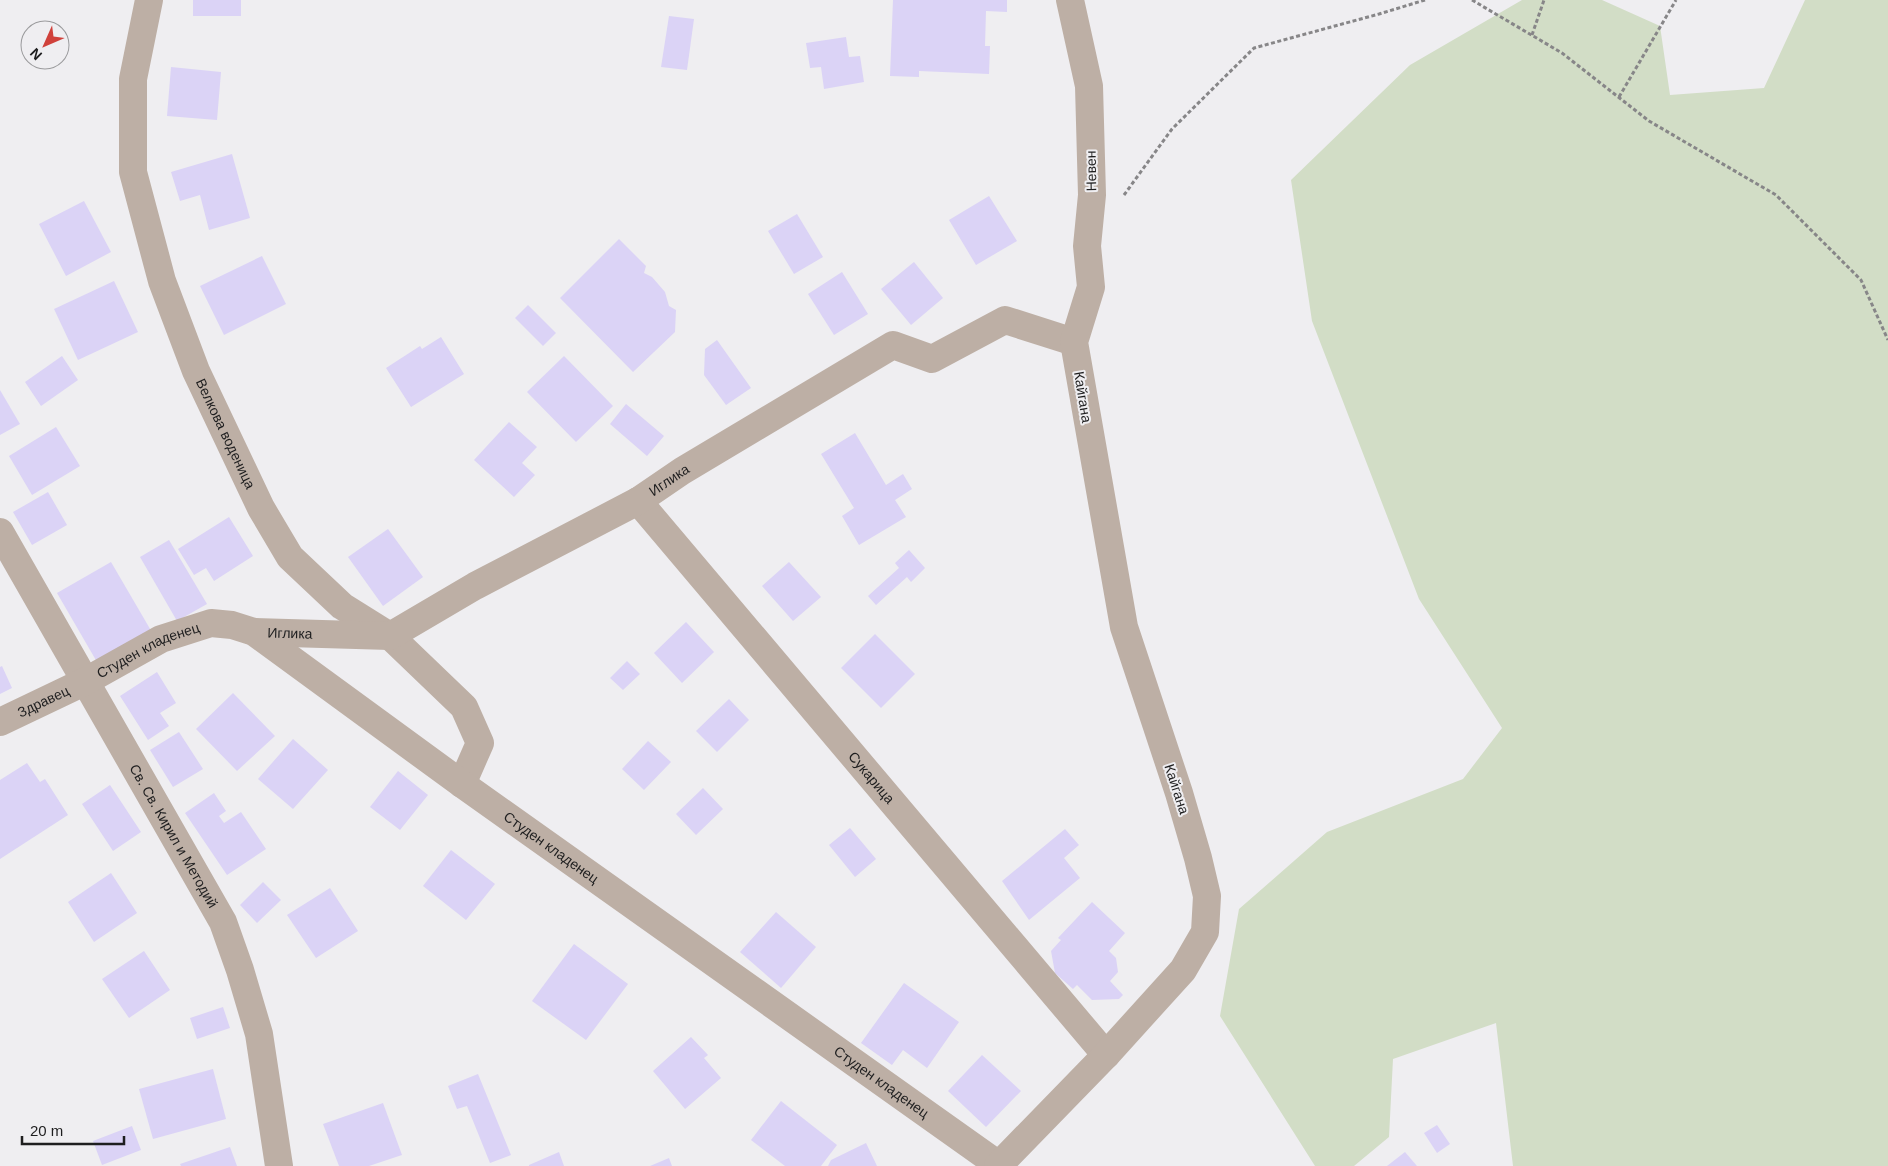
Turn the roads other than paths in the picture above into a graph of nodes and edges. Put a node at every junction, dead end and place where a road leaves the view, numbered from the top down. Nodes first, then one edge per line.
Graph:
1 (149, 0) edge
2 (1070, 0) edge
3 (1074, 342) junction
4 (638, 501) junction
5 (0, 532) edge
6 (254, 632) junction
7 (390, 636) junction
8 (86, 681) junction
9 (0, 722) edge
10 (462, 784) junction
11 (1106, 1055) junction
12 (279, 1166) edge
13 (1000, 1166) edge

1 - 7 street, Велкова воденица
2 - 3 street, Невен
3 - 4 street, Иглика
3 - 11 street, Кайгана
4 - 7 street, Иглика
4 - 11 street, Сукарица
5 - 8 street, Св. Св. Кирил и Методий
6 - 7 street, Иглика
6 - 8 street, Студен кладенец
6 - 10 street, Студен кладенец
7 - 10 street, Велкова воденица
8 - 9 street, Здравец
8 - 12 street, Св. Св. Кирил и Методий
10 - 13 street, Студен кладенец
11 - 13 street, Кайгана

